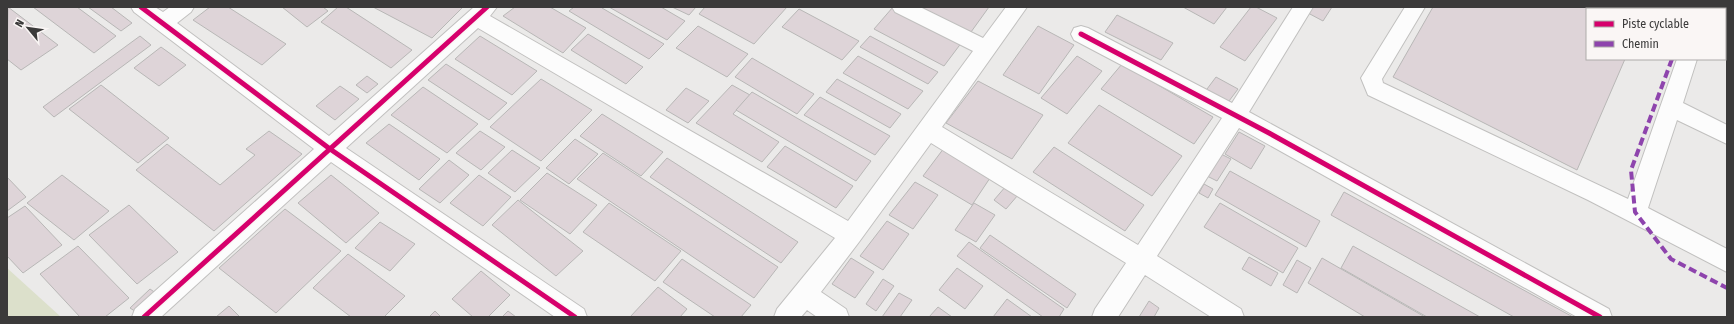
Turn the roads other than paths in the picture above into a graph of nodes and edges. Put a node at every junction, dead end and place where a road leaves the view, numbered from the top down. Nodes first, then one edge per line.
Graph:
1 (141, 7) edge
2 (184, 7) edge
3 (902, 7) edge
4 (1017, 7) edge
5 (1304, 7) edge
6 (1415, 7) edge
7 (482, 12) edge
8 (163, 23) junction
9 (1081, 34) dead end
10 (986, 48) junction
11 (1687, 60) edge
12 (1670, 107) junction
13 (1235, 116) junction
14 (928, 130) junction
15 (1727, 135) edge
16 (330, 149) junction
17 (1635, 212) junction
18 (851, 235) junction
19 (1142, 260) junction
20 (1727, 261) edge
21 (804, 294) junction
22 (144, 317) edge
23 (576, 317) edge
24 (786, 317) edge
25 (837, 317) edge
26 (1104, 317) edge
27 (1232, 317) edge
28 (1600, 317) edge

1 - 8 street
2 - 8 street
3 - 10 street
4 - 10 street
5 - 13 street
6 - 17 street
7 - 16 street
7 - 18 street
8 - 16 street
9 - 13 street
10 - 14 street
11 - 12 street
12 - 15 street
12 - 17 street
13 - 19 street
13 - 28 street
14 - 18 street
14 - 19 street
16 - 22 street
16 - 23 street
17 - 20 street
18 - 21 street
19 - 26 street
19 - 27 street
21 - 24 street
21 - 25 street

